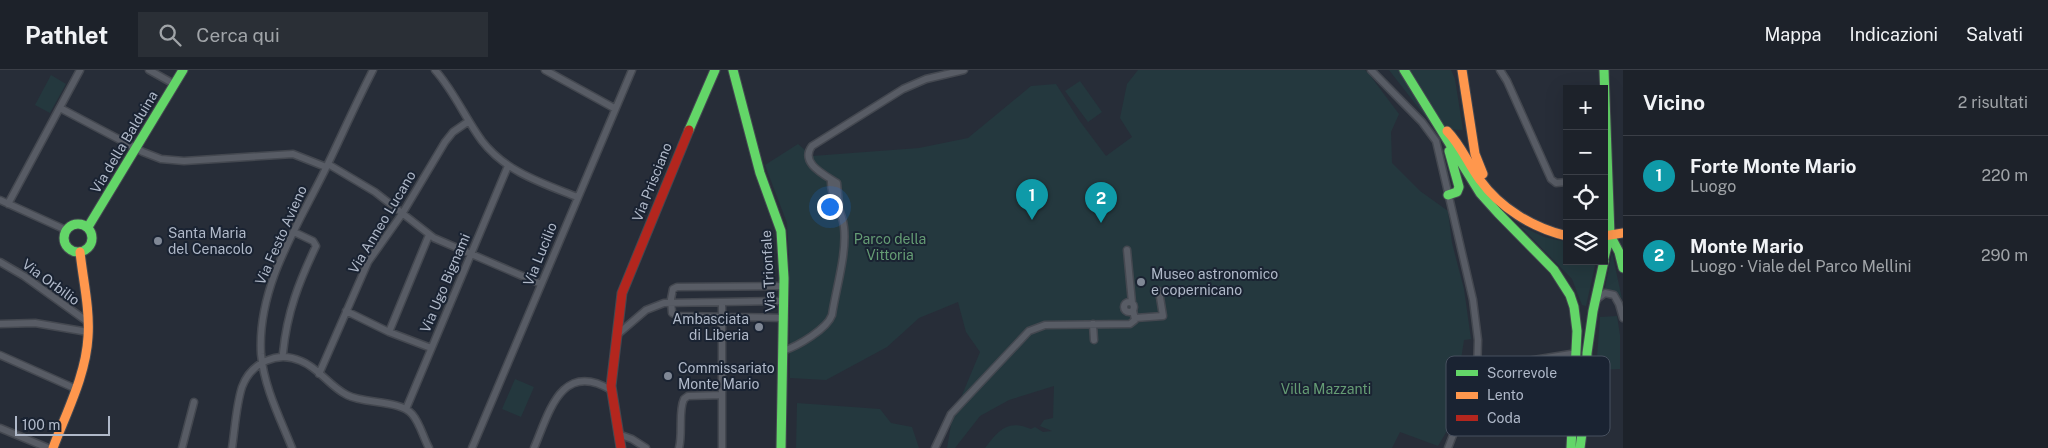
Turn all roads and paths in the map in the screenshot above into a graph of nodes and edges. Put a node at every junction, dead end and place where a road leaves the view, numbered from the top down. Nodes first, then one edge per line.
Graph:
1 (80, 70) edge
2 (150, 70) edge
3 (183, 70) edge
4 (373, 70) edge
5 (435, 70) edge
6 (545, 70) edge
7 (632, 70) edge
8 (710, 70) edge
9 (715, 70) edge
10 (734, 70) edge
11 (964, 70) edge
12 (1371, 70) edge
13 (1404, 70) edge
14 (1462, 70) edge
15 (1500, 70) edge
16 (1604, 70) edge
17 (174, 84) junction
18 (706, 87) junction
19 (60, 108) junction
20 (614, 108) junction
21 (469, 121) junction
22 (1439, 127) junction
23 (136, 148) junction
24 (327, 166) junction
25 (508, 166) junction
26 (1606, 175) edge
27 (1563, 182) edge
28 (1448, 195) junction
29 (577, 197) junction
30 (0, 200) edge
31 (1504, 203) junction
32 (8, 204) junction
33 (402, 214) junction
34 (88, 227) junction
35 (66, 230) junction
36 (294, 232) junction
37 (1623, 233) edge
38 (1563, 235) edge
39 (429, 236) junction
40 (1608, 236) edge
41 (1608, 237) edge
42 (1127, 250) dead end
43 (80, 252) junction
44 (470, 256) junction
45 (0, 262) edge
46 (1603, 265) edge
47 (1623, 268) edge
48 (541, 284) junction
49 (784, 286) junction
50 (1160, 291) dead end
51 (1595, 300) junction
52 (671, 302) junction
53 (722, 302) junction
54 (784, 302) junction
55 (346, 312) junction
56 (722, 317) junction
57 (784, 318) junction
58 (1136, 318) junction
59 (1623, 318) edge
60 (0, 324) edge
61 (1093, 324) junction
62 (88, 327) junction
63 (389, 332) junction
64 (618, 334) junction
65 (1094, 340) dead end
66 (431, 348) junction
67 (783, 351) junction
68 (283, 353) dead end
69 (1577, 353) junction
70 (0, 355) edge
71 (1478, 356) edge
72 (1558, 356) edge
73 (1577, 356) edge
74 (1587, 356) edge
75 (262, 363) junction
76 (319, 374) junction
77 (74, 388) junction
78 (611, 390) junction
79 (722, 395) junction
80 (194, 402) dead end
81 (406, 409) junction
82 (0, 428) edge
83 (618, 434) junction
84 (1453, 436) edge
85 (48, 448) edge
86 (53, 448) edge
87 (182, 448) edge
88 (232, 448) edge
89 (292, 448) edge
90 (430, 448) edge
91 (472, 448) edge
92 (534, 448) edge
93 (620, 448) edge
94 (646, 448) edge
95 (679, 448) edge
96 (722, 448) edge
97 (781, 448) edge
98 (935, 448) edge
99 (1448, 448) edge

1 - 19 street
2 - 17 street
3 - 17 main road, Via della Balduina
4 - 24 street, Via Festo Avieno
5 - 21 street
6 - 20 street
7 - 20 street, Via Lucilio
8 - 18 main road, Via Prisciano
9 - 18 main road, Via Prisciano
10 - 49 main road, Via Trionfale
11 - 67 street
12 - 28 street
13 - 22 main road
14 - 31 main road
15 - 27 street
16 - 26 main road
17 - 23 main road, Via della Balduina
18 - 64 main road, Via Prisciano
19 - 23 street
19 - 32 street
20 - 29 street, Via Lucilio
21 - 25 street
21 - 33 street, Via Anneo Lucano
22 - 28 main road
22 - 31 main road
22 - 69 main road
23 - 24 street
23 - 34 main road, Via della Balduina
24 - 33 street
24 - 36 street, Via Festo Avieno
25 - 29 street
25 - 44 street, Via Ugo Bignami
28 - 71 street
29 - 48 street, Via Lucilio
30 - 32 street
31 - 38 main road
32 - 35 street
33 - 39 street
33 - 55 street, Via Anneo Lucano
34 - 35 main road
34 - 43 main road
35 - 43 main road
36 - 68 street
36 - 75 street, Via Festo Avieno
37 - 40 main road
39 - 44 street
39 - 63 street
41 - 47 main road
42 - 58 street
43 - 62 main road
44 - 48 street
44 - 66 street, Via Ugo Bignami
45 - 62 street, Via Orbilio
46 - 51 main road
48 - 91 street, Via Lucilio
49 - 52 street
49 - 54 main road, Via Trionfale
50 - 58 street
51 - 59 street
51 - 74 main road
52 - 53 street
52 - 56 street
52 - 64 street
53 - 54 street
53 - 56 street
54 - 57 main road, Via Trionfale
55 - 63 street
55 - 76 street, Via Anneo Lucano
56 - 57 street
56 - 79 street
57 - 67 main road, Via Trionfale
58 - 61 street
60 - 62 street
61 - 65 street
61 - 98 street
62 - 77 main road
63 - 66 street
64 - 78 main road, Via Prisciano
66 - 81 street, Via Ugo Bignami
67 - 97 main road, Via Trionfale
69 - 72 street
69 - 73 main road
70 - 77 street
75 - 76 street
75 - 88 street
75 - 89 street, Via Festo Avieno
76 - 81 street
77 - 86 main road
78 - 83 main road, Via Prisciano
78 - 92 street
79 - 95 street
79 - 96 street
80 - 87 street
81 - 90 street
82 - 85 street
83 - 93 main road, Via Prisciano
83 - 94 street
84 - 99 street

